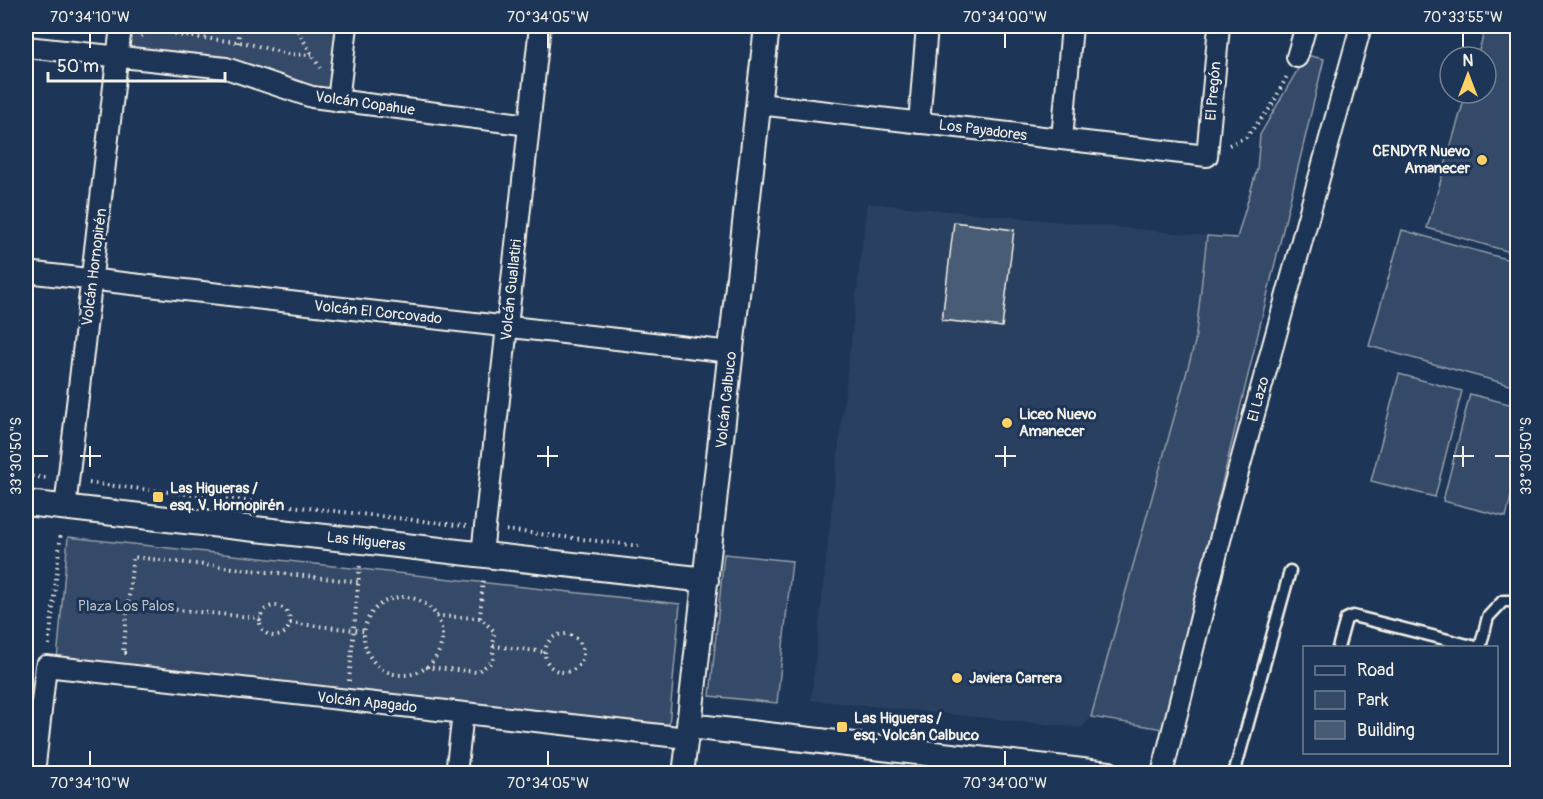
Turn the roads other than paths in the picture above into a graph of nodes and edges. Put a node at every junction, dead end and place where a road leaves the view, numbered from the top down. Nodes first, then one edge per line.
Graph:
1 (122, 26) edge
2 (347, 26) edge
3 (540, 26) edge
4 (767, 26) edge
5 (927, 26) edge
6 (1072, 26) edge
7 (1219, 26) edge
8 (1306, 26) edge
9 (1361, 26) edge
10 (26, 47) edge
11 (1297, 57) road end
12 (118, 58) junction
13 (338, 100) junction
14 (759, 104) junction
15 (919, 123) junction
16 (529, 125) junction
17 (1062, 139) junction
18 (1207, 156) joint
19 (26, 272) edge
20 (92, 279) junction
21 (507, 326) junction
22 (731, 352) junction
23 (26, 503) edge
24 (65, 508) junction
25 (482, 566) junction
26 (1290, 571) dead end
27 (706, 580) junction
28 (1518, 601) edge
29 (1339, 646) edge
30 (1472, 646) edge
31 (1481, 646) edge
32 (463, 712) junction
33 (688, 732) junction
34 (34, 774) edge
35 (456, 774) edge
36 (683, 774) edge
37 (1109, 774) edge
38 (1162, 774) edge
39 (1234, 774) edge

1 - 12 street, Volcán Hornopirén
2 - 13 street
3 - 16 street, Volcán Guallatiri
4 - 14 street, Volcán Calbuco
5 - 15 street
6 - 17 street
7 - 18 street, El Pregón
8 - 11 street
9 - 38 street, El Lazo
10 - 12 street, Volcán Copahue
12 - 13 street, Volcán Copahue
12 - 20 street, Volcán Hornopirén
13 - 16 street, Volcán Copahue
14 - 15 street, Los Payadores
14 - 22 street, Volcán Calbuco
15 - 17 street, Los Payadores
16 - 21 street, Volcán Guallatiri
17 - 18 street, Los Payadores
19 - 20 street, Volcán El Corcovado
20 - 21 street, Volcán El Corcovado
20 - 24 street, Volcán Hornopirén
21 - 22 street, Volcán El Corcovado
21 - 25 street, Volcán Guallatiri
22 - 27 street, Volcán Calbuco
23 - 24 street, Las Higueras
24 - 25 street, Las Higueras
25 - 27 street, Las Higueras
26 - 39 lane
27 - 33 street, Volcán Calbuco
28 - 31 lane
29 - 30 lane
32 - 33 street, Volcán Apagado
32 - 34 street, Volcán Apagado
32 - 35 street
33 - 36 street, Volcán Calbuco
33 - 37 street

